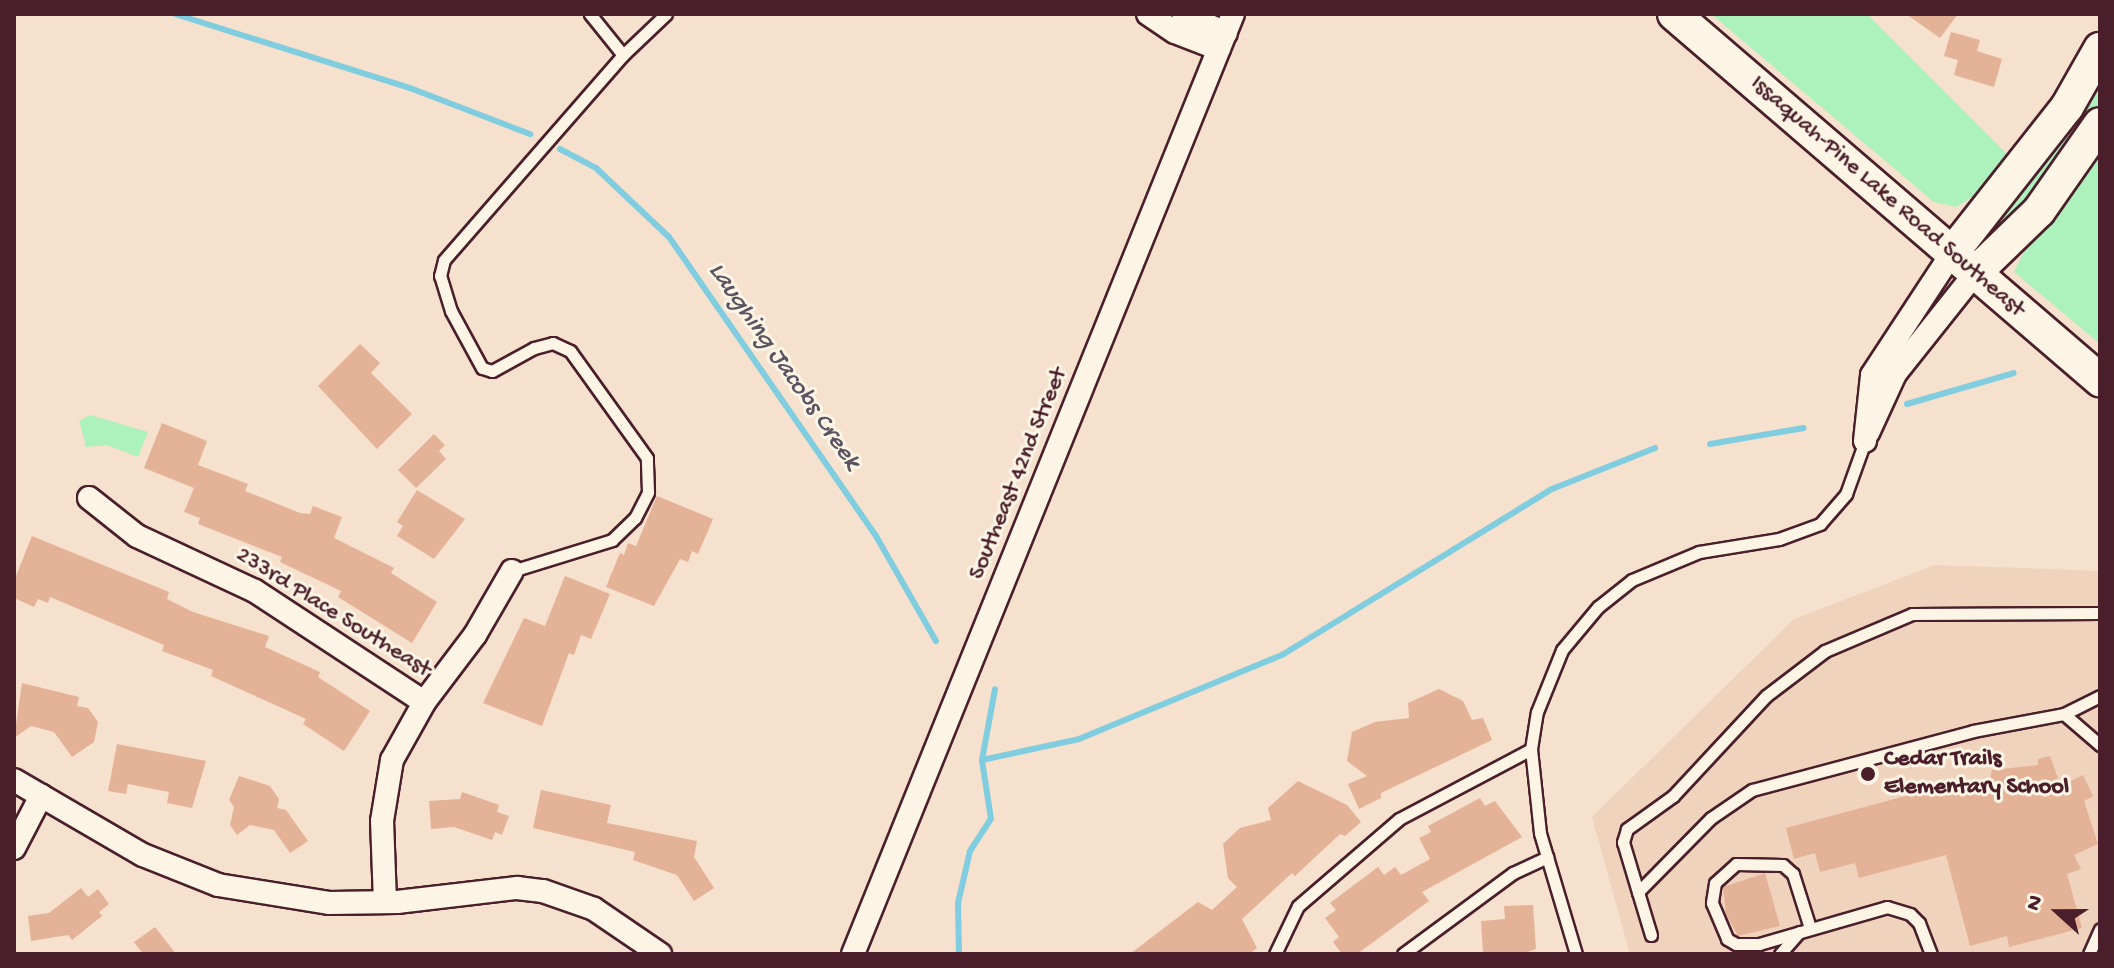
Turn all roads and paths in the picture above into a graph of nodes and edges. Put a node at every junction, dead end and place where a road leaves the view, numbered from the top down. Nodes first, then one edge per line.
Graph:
1 (590, 14) edge
2 (666, 14) edge
3 (1148, 14) edge
4 (1183, 14) edge
5 (1674, 14) edge
6 (1226, 32) edge
7 (2100, 49) edge
8 (623, 55) junction
9 (2100, 124) edge
10 (1964, 262) junction
11 (2100, 380) edge
12 (1865, 441) junction
13 (89, 498) dead end
14 (512, 571) joint
15 (2100, 613) edge
16 (2100, 696) edge
17 (424, 702) junction
18 (2064, 714) junction
19 (2100, 745) edge
20 (1531, 749) junction
21 (14, 780) edge
22 (41, 796) junction
23 (14, 848) edge
24 (1547, 857) junction
25 (1638, 892) junction
26 (385, 902) junction
27 (2100, 929) edge
28 (1805, 930) junction
29 (1651, 935) dead end
30 (660, 954) edge
31 (853, 954) edge
32 (1275, 954) edge
33 (1403, 954) edge
34 (1576, 954) edge
35 (1780, 954) edge
36 (1931, 954) edge
37 (2089, 954) edge

1 - 8 lane
2 - 8 lane
3 - 6 street
4 - 6 street
5 - 10 main road, Issaquah-Pine Lake Road Southeast
6 - 31 street, Southeast 42nd Street
7 - 10 main road
8 - 14 lane
9 - 10 main road
10 - 11 main road, Issaquah-Pine Lake Road Southeast
10 - 12 street
10 - 12 street
12 - 20 lane
13 - 17 street, 233rd Place Southeast
14 - 17 street
15 - 25 lane
16 - 18 lane
17 - 26 street
18 - 19 lane
18 - 25 lane
20 - 24 lane
20 - 32 lane
21 - 22 street
22 - 23 street
22 - 26 street
24 - 33 lane
24 - 34 lane
25 - 29 lane
26 - 30 street
27 - 37 lane
28 - 28 lane
28 - 35 lane
28 - 36 lane

